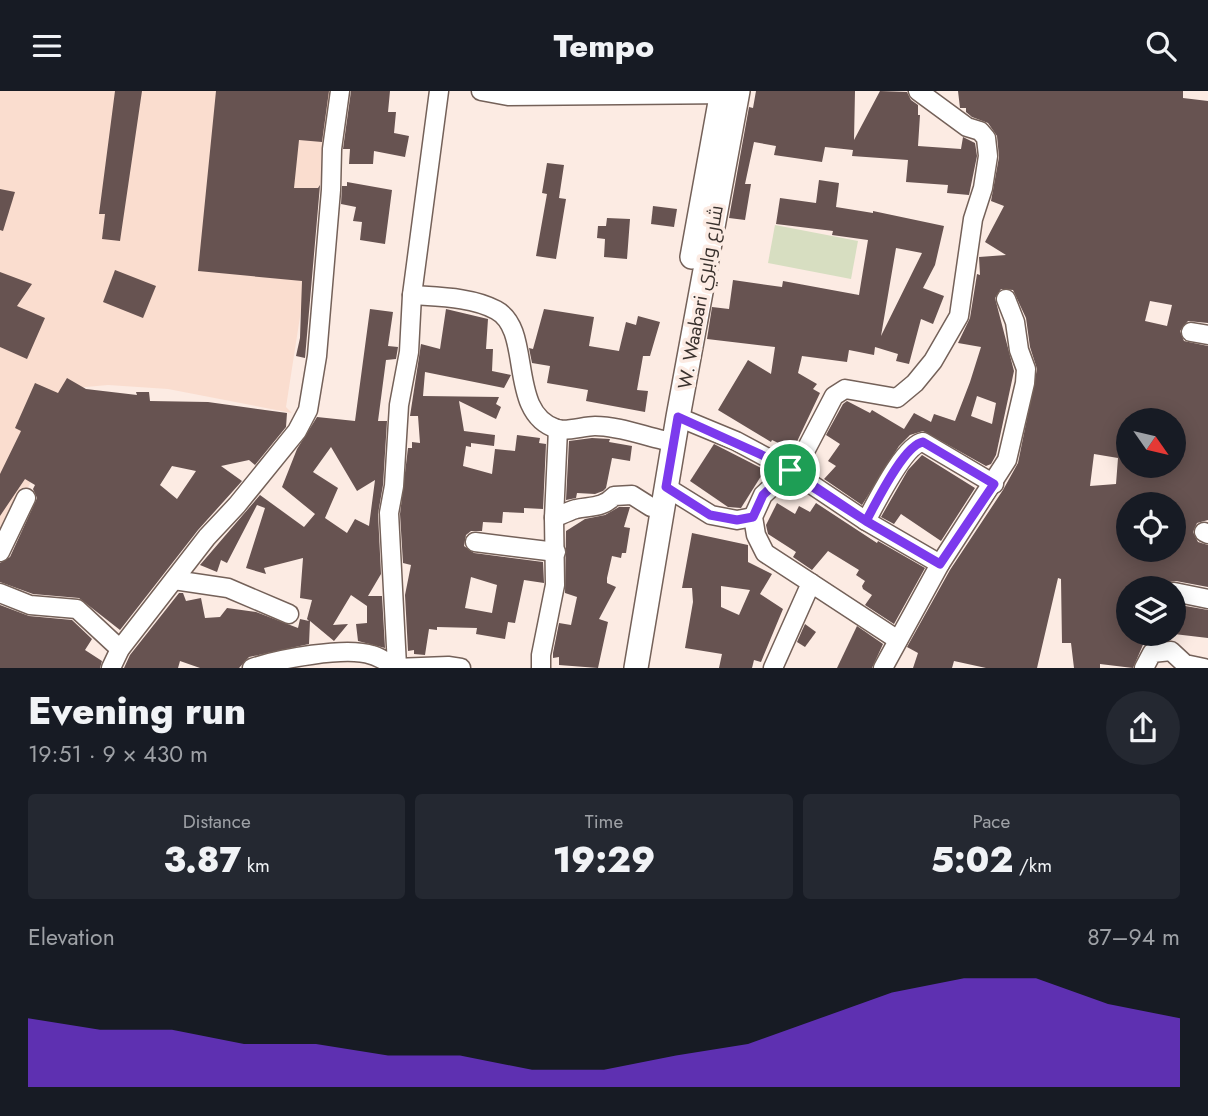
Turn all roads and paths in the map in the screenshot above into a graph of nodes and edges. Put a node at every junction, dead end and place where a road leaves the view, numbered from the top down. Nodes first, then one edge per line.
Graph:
1 (340, 91) edge
2 (439, 91) edge
3 (481, 91) edge
4 (918, 91) edge
5 (730, 93) edge
6 (412, 295) junction
7 (1006, 299) dead end
8 (678, 417) junction
9 (558, 429) junction
10 (663, 440) junction
11 (790, 470) junction
12 (994, 484) junction
13 (666, 487) junction
14 (26, 498) dead end
15 (651, 507) junction
16 (753, 517) junction
17 (554, 518) junction
18 (866, 521) junction
19 (475, 542) dead end
20 (0, 552) edge
21 (555, 552) junction
22 (940, 564) junction
23 (174, 580) junction
24 (811, 583) junction
25 (0, 593) edge
26 (1186, 594) edge
27 (1208, 599) edge
28 (289, 614) dead end
29 (898, 640) junction
30 (120, 649) junction
31 (305, 662) edge
32 (396, 667) edge
33 (111, 668) edge
34 (252, 668) edge
35 (461, 668) edge
36 (541, 668) edge
37 (624, 668) edge
38 (636, 668) edge
39 (773, 668) edge
40 (883, 668) edge
41 (1144, 668) edge
42 (1204, 668) edge

1 - 23 street
2 - 6 street
3 - 5 street
4 - 11 street
5 - 8 main road, W. Waabari شارع وابري
5 - 10 main road
6 - 9 street
6 - 32 street
7 - 12 street
8 - 11 street
8 - 13 main road, W. Waabari شارع وابري
9 - 10 street
9 - 17 street
10 - 15 main road
11 - 16 street
11 - 18 street
12 - 18 street
12 - 22 street
13 - 16 street
13 - 38 main road, W. Waabari شارع وابري
14 - 20 street
15 - 17 street
15 - 37 main road
16 - 24 street
17 - 21 street
18 - 22 street
19 - 21 street
21 - 36 street
22 - 29 street
23 - 28 street
23 - 30 street
24 - 29 street
24 - 39 street
25 - 30 street
26 - 27 street
29 - 40 street
30 - 33 street
31 - 32 street
31 - 34 street
32 - 35 street
41 - 42 street

